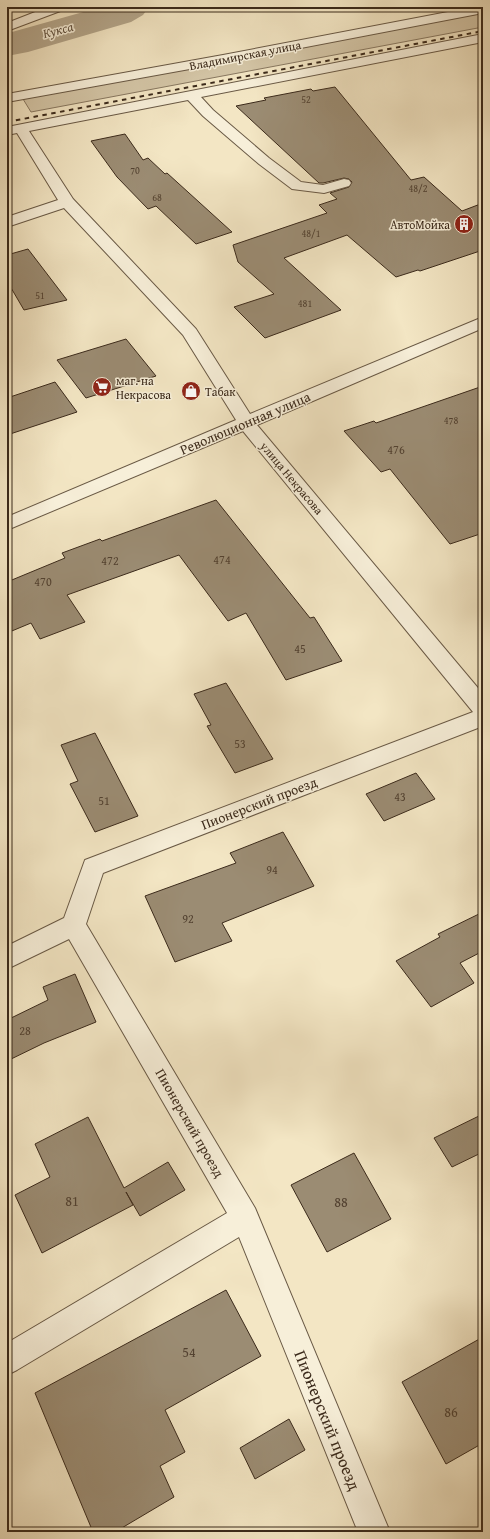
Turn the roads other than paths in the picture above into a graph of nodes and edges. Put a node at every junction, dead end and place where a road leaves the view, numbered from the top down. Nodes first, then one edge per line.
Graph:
1 (59, 7) edge
2 (483, 9) edge
3 (7, 27) edge
4 (483, 38) edge
5 (192, 96) junction
6 (7, 98) edge
7 (14, 130) edge
8 (344, 183) dead end
9 (68, 202) junction
10 (7, 222) edge
11 (483, 322) edge
12 (246, 423) junction
13 (7, 524) edge
14 (483, 709) edge
15 (483, 717) edge
16 (74, 925) junction
17 (7, 958) edge
18 (245, 1218) junction
19 (7, 1360) edge
20 (374, 1532) edge

1 - 3 street
2 - 6 street, Владимирская улица
4 - 5 street
5 - 7 street
5 - 8 street
7 - 9 street, улица Некрасова
9 - 10 street
9 - 12 street, улица Некрасова
11 - 12 street, Революционная улица
12 - 13 street, Революционная улица
12 - 14 street, улица Некрасова
15 - 16 street, Пионерский проезд
16 - 17 street
16 - 18 street, Пионерский проезд
18 - 19 street
18 - 20 street, Пионерский проезд

